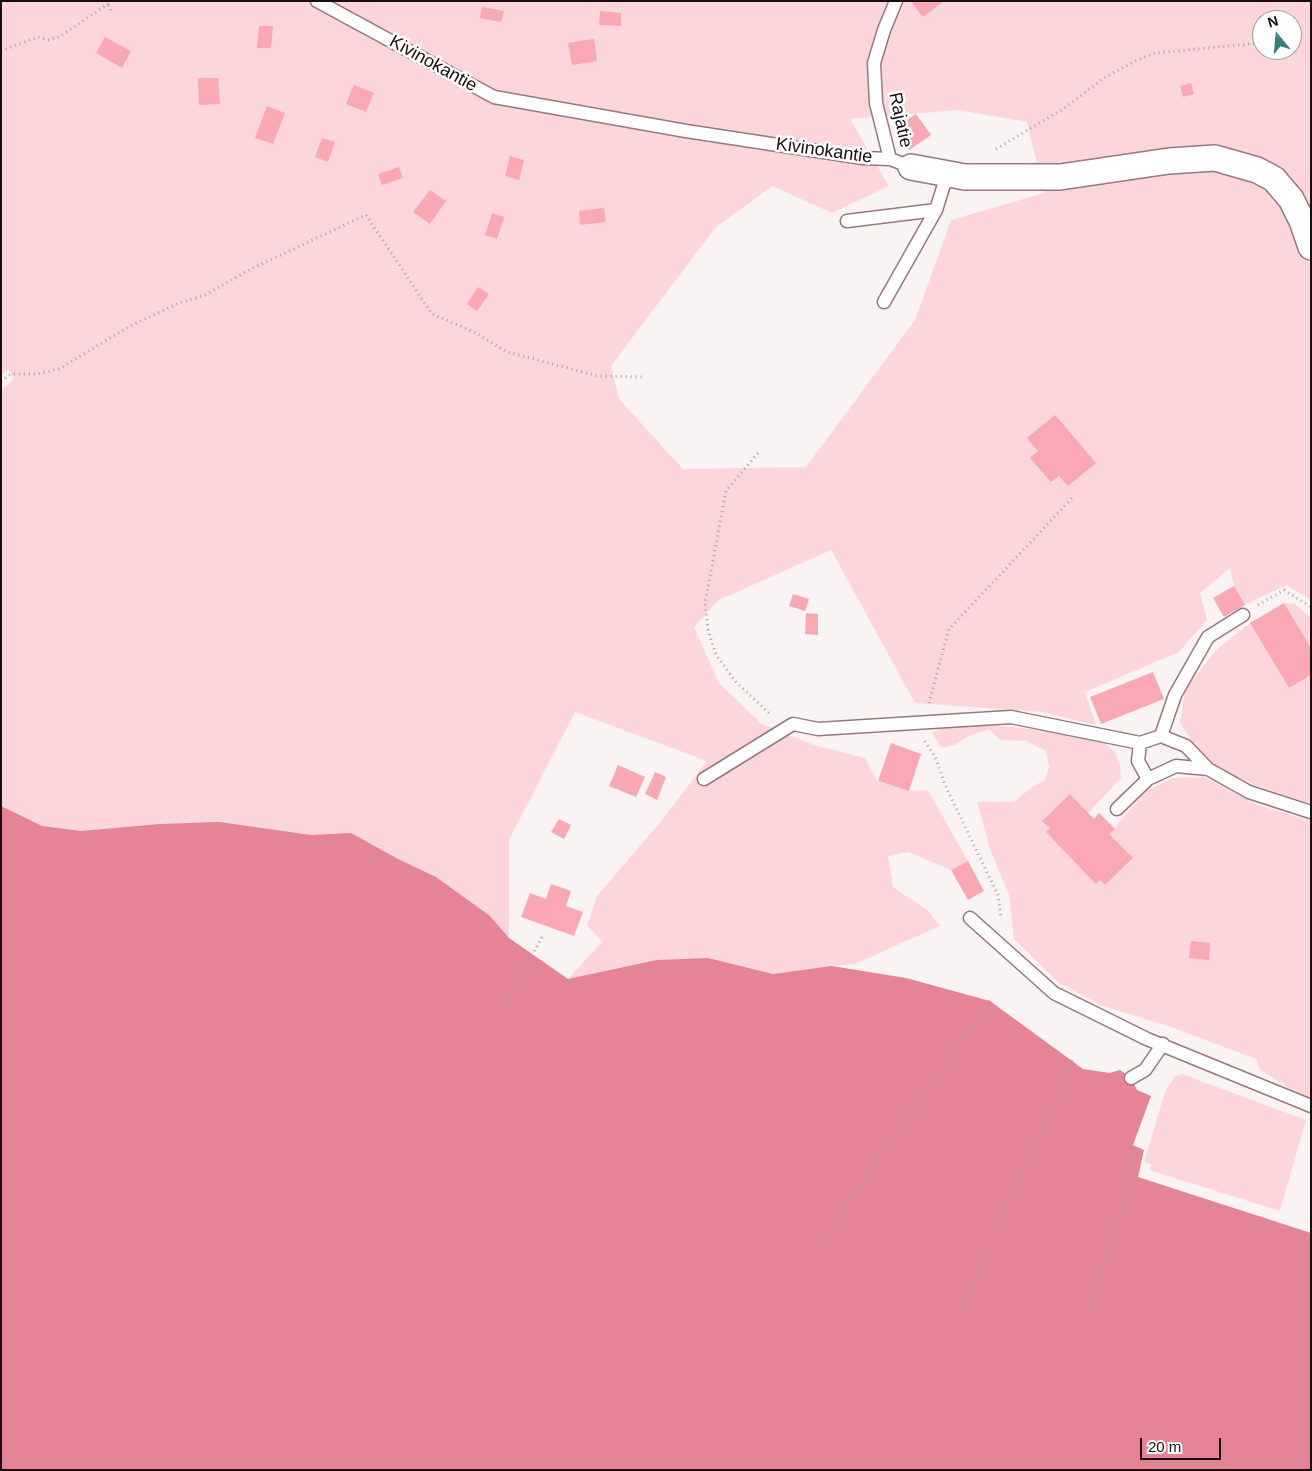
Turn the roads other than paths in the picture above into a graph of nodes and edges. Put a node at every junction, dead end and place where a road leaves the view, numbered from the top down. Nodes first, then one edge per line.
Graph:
1 (317, 1) edge
2 (896, 1) edge
3 (901, 163) junction
4 (947, 175) junction
5 (936, 210) junction
6 (847, 221) dead end
7 (1311, 247) edge
8 (884, 302) dead end
9 (1243, 614) road end
10 (1161, 736) junction
11 (1140, 744) junction
12 (1208, 769) junction
13 (704, 779) dead end
14 (1148, 779) junction
15 (1117, 809) dead end
16 (1311, 812) edge
17 (970, 918) dead end
18 (1162, 1044) junction
19 (1131, 1078) dead end
20 (1311, 1106) edge

1 - 3 lane, Kivinokantie
2 - 3 lane, Rajatie
3 - 4 street, Kivinokantie
4 - 5 lane
4 - 7 street, Kivinokantie
5 - 6 lane
5 - 8 lane
9 - 10 lane
10 - 11 lane
10 - 12 lane
11 - 13 lane
11 - 14 lane
12 - 14 lane
12 - 16 lane
14 - 15 lane
17 - 18 lane
18 - 19 lane
18 - 20 lane

